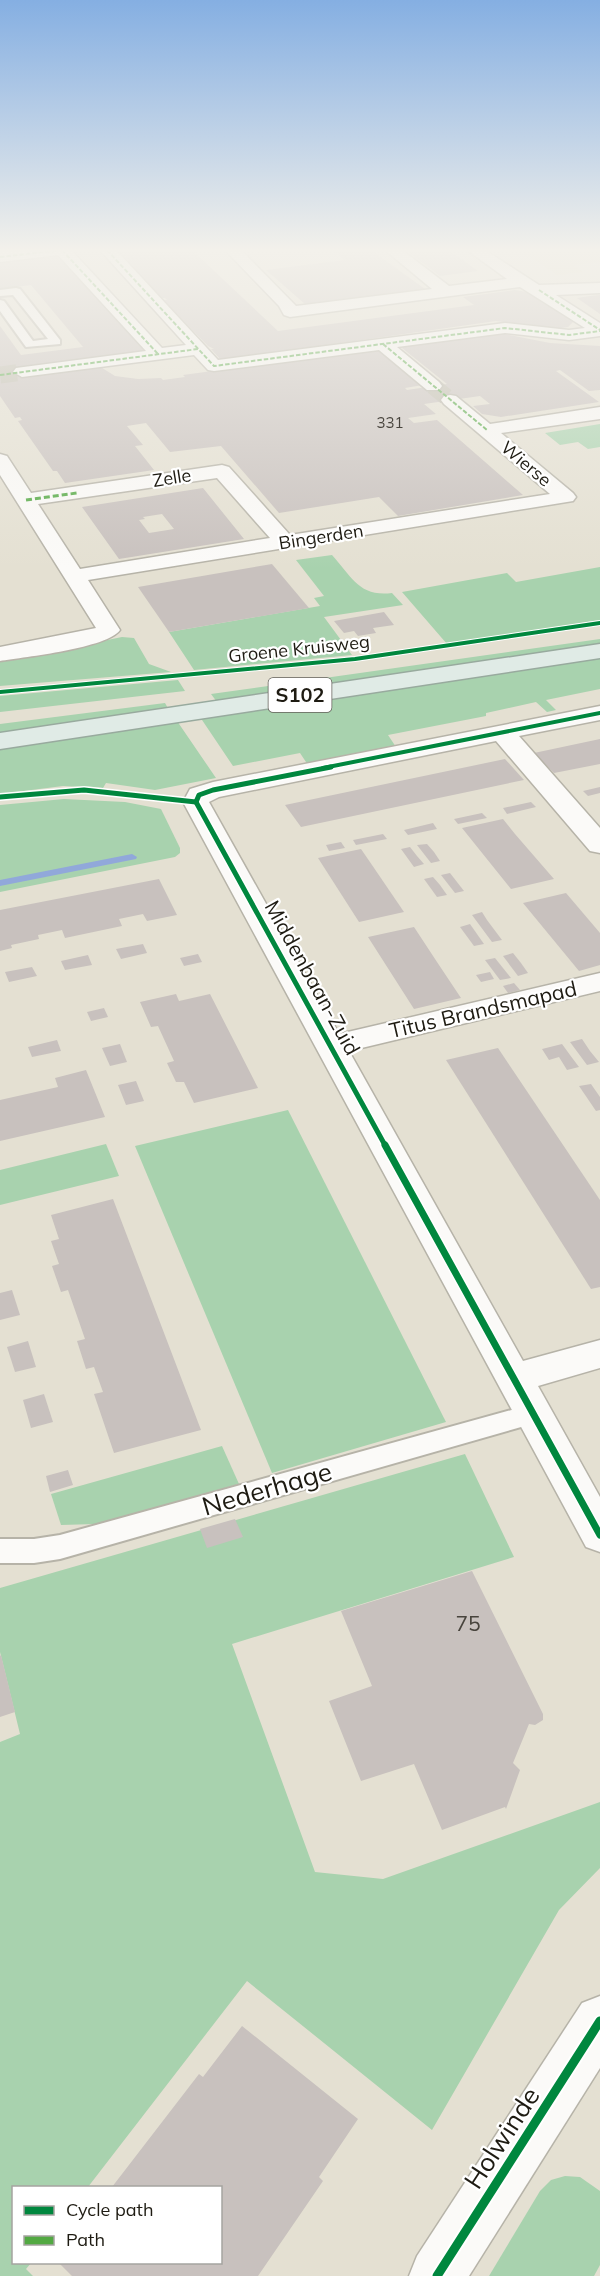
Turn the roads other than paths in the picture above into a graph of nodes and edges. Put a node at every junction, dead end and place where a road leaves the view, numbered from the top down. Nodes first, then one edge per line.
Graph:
1 (141, 356) edge
2 (205, 356) edge
3 (289, 356) edge
4 (397, 356) edge
5 (22, 372) tunnel mouth
6 (433, 386) tunnel mouth
7 (450, 400) tunnel mouth
8 (600, 413) edge
9 (487, 430) junction
10 (0, 460) edge
11 (566, 496) joint
12 (26, 500) junction
13 (286, 543) junction
14 (75, 576) junction
15 (600, 636) edge
16 (600, 651) edge
17 (0, 654) edge
18 (600, 713) edge
19 (8, 717) edge
20 (502, 732) junction
21 (0, 741) edge
22 (600, 845) edge
23 (600, 982) edge
24 (330, 1046) junction
25 (600, 1354) edge
26 (514, 1378) junction
27 (533, 1414) junction
28 (600, 1535) edge
29 (0, 1551) edge
30 (600, 2021) edge
31 (437, 2276) edge

1 - 5 street
2 - 3 street
4 - 6 street
7 - 9 street, Wierse
8 - 9 street
9 - 11 street, Wierse
10 - 12 street
11 - 13 street, Bingerden
12 - 13 street, Zelle
12 - 14 street
13 - 14 street, Bingerden
14 - 17 street
15 - 19 main road, Groene Kruisweg / S102
16 - 21 main road, S102
18 - 20 street, Middenbaan-Zuid
20 - 22 street
20 - 24 street, Middenbaan-Zuid
23 - 24 street, Titus Brandsmapad
24 - 26 street, Middenbaan-Zuid
25 - 26 street
26 - 27 street, Middenbaan-Zuid
27 - 28 street, Middenbaan-Zuid
27 - 29 lane, Nederhage
30 - 31 street, Holwinde

